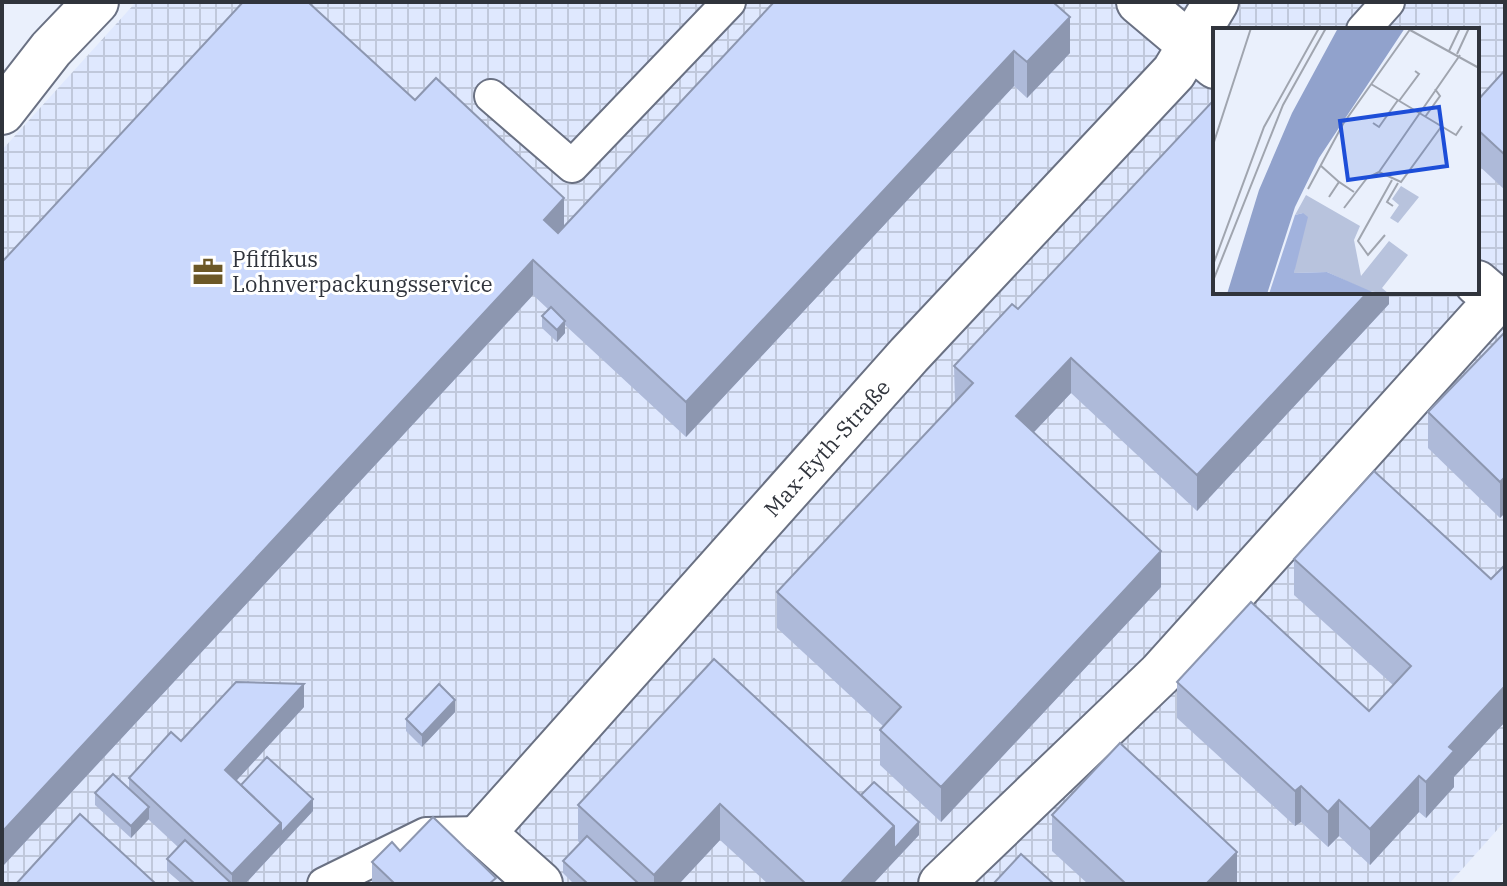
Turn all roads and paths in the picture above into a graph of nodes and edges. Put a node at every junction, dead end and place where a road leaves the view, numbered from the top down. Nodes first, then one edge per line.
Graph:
1 (96, 2) edge
2 (729, 2) edge
3 (1139, 2) edge
4 (1216, 2) edge
5 (1388, 2) edge
6 (1365, 28) edge
7 (1203, 56) edge
8 (491, 96) dead end
9 (2, 112) edge
10 (1493, 295) edge
11 (483, 833) junction
12 (324, 884) edge
13 (540, 884) edge
14 (941, 884) edge

1 - 9 street
2 - 8 lane
3 - 7 street
4 - 7 street, Max-Eyth-Straße
5 - 6 lane
7 - 11 street, Max-Eyth-Straße
10 - 14 street
11 - 12 lane
11 - 13 street

